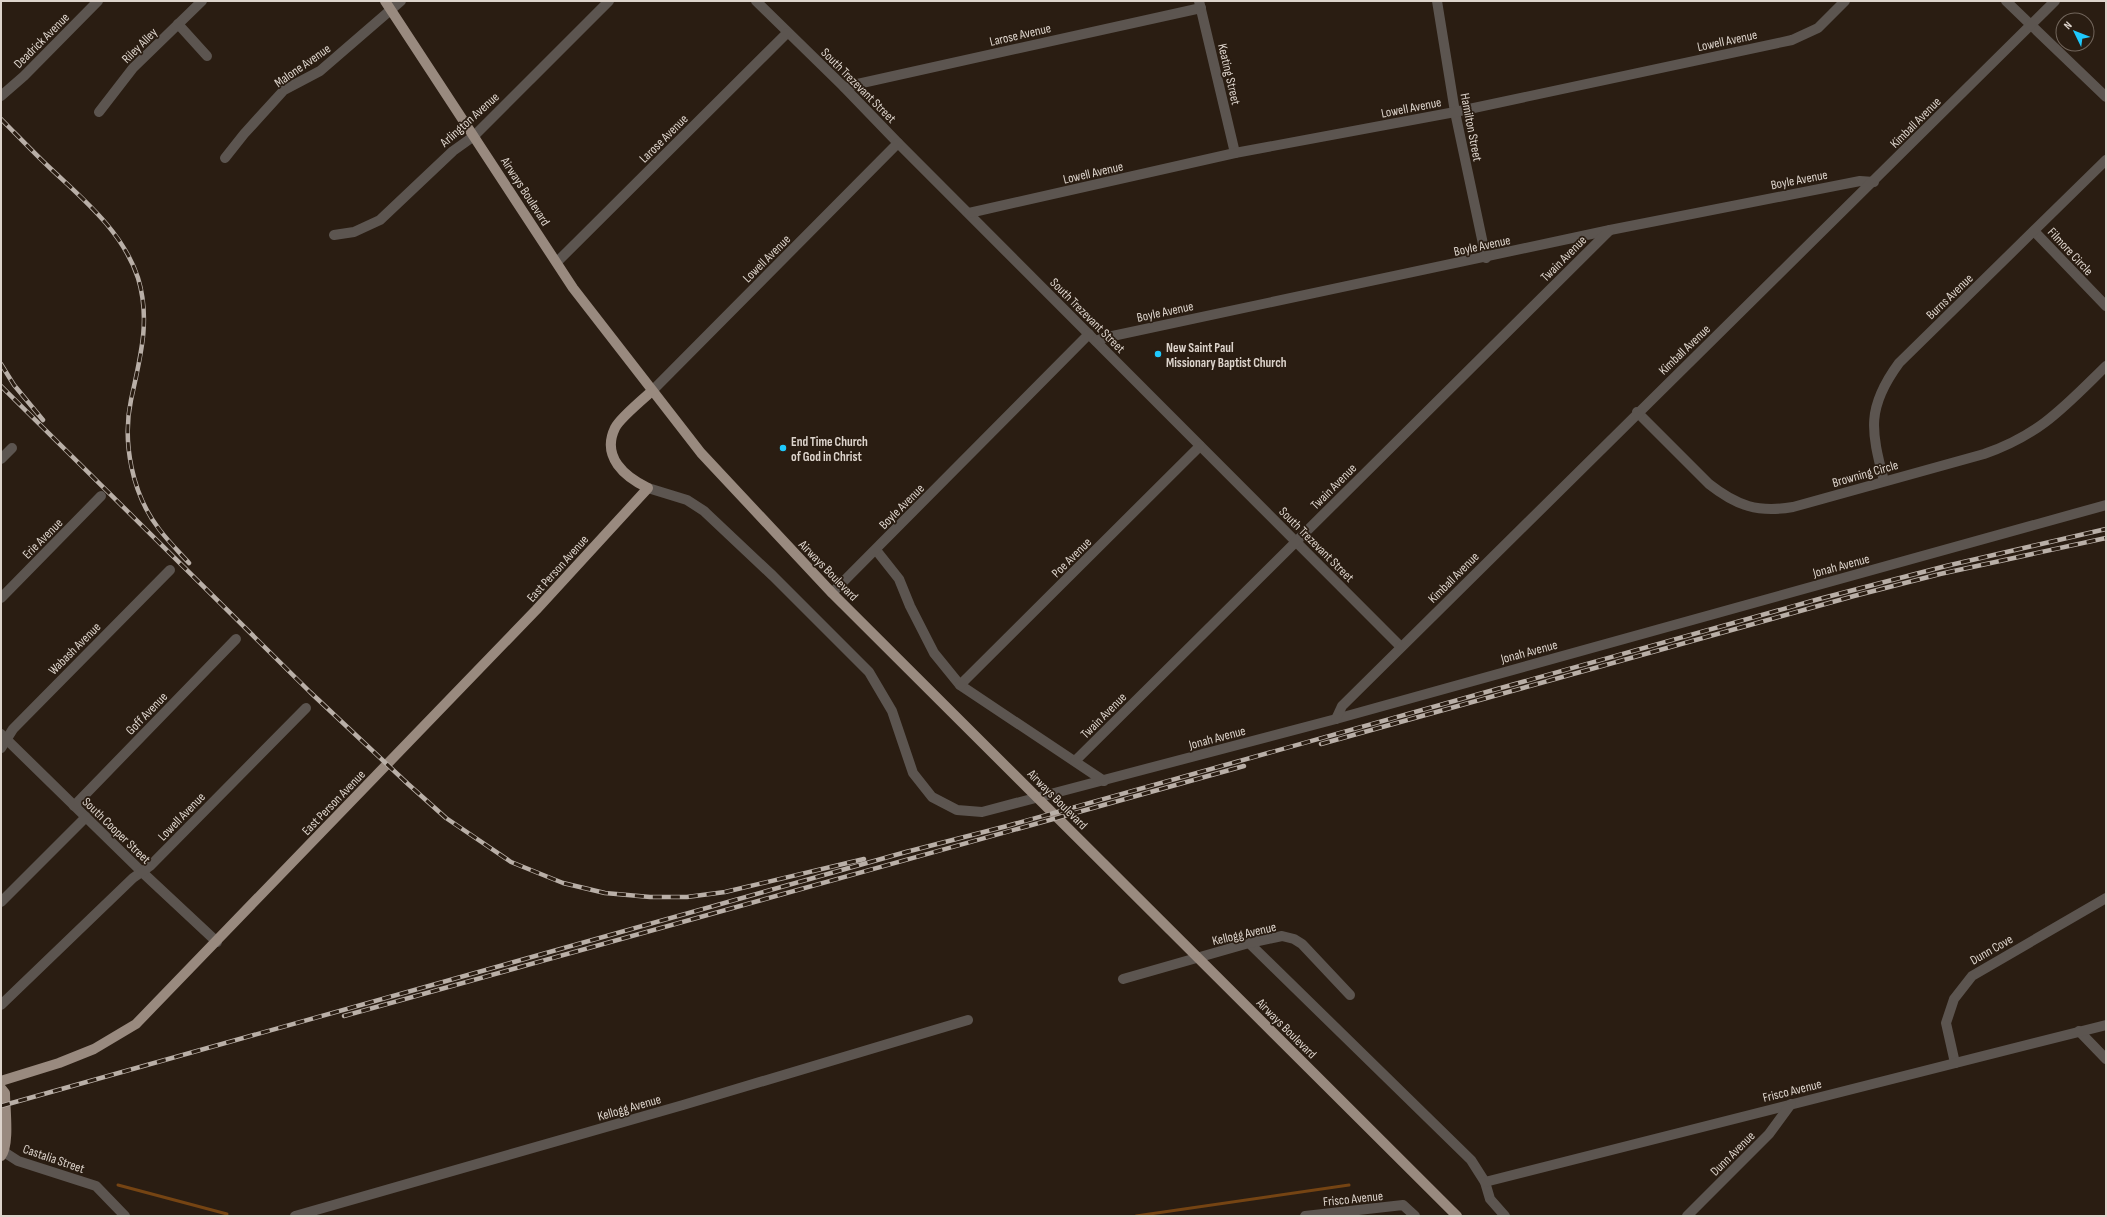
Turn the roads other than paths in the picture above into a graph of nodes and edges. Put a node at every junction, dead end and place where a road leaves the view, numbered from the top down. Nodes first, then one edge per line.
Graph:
1 (98, 1) edge
2 (202, 1) edge
3 (385, 1) edge
4 (401, 1) edge
5 (609, 1) edge
6 (756, 1) edge
7 (1436, 1) edge
8 (1844, 1) edge
9 (2006, 1) edge
10 (2055, 1) edge
11 (1200, 4) edge
12 (391, 10) junction
13 (178, 24) junction
14 (2031, 24) junction
15 (787, 33) junction
16 (207, 56) dead end
17 (844, 87) junction
18 (1, 96) edge
19 (2106, 97) edge
20 (99, 112) dead end
21 (1455, 112) junction
22 (474, 136) junction
23 (898, 143) junction
24 (1235, 153) junction
25 (225, 158) dead end
26 (2106, 160) edge
27 (1874, 182) junction
28 (969, 213) junction
29 (1610, 230) junction
30 (2034, 231) junction
31 (334, 235) dead end
32 (1486, 258) junction
33 (557, 262) junction
34 (2106, 306) edge
35 (1092, 338) junction
36 (2106, 366) edge
37 (652, 390) junction
38 (1637, 412) junction
39 (1200, 446) junction
40 (12, 448) dead end
41 (1, 459) edge
42 (1884, 481) junction
43 (648, 488) junction
44 (102, 496) dead end
45 (2106, 505) edge
46 (1296, 541) junction
47 (876, 550) junction
48 (170, 570) dead end
49 (832, 593) junction
50 (1, 598) edge
51 (236, 639) dead end
52 (1401, 646) junction
53 (960, 685) junction
54 (306, 708) dead end
55 (1336, 719) junction
56 (3, 741) edge
57 (1075, 761) junction
58 (1104, 781) junction
59 (74, 806) junction
60 (86, 817) junction
61 (142, 872) junction
62 (2106, 898) edge
63 (1, 902) edge
64 (217, 942) junction
65 (1249, 943) junction
66 (1123, 979) dead end
67 (1350, 995) dead end
68 (1, 1005) edge
69 (968, 1020) dead end
70 (2106, 1025) edge
71 (2079, 1032) junction
72 (2106, 1059) edge
73 (1955, 1063) junction
74 (1, 1081) edge
75 (1, 1088) edge
76 (1791, 1104) junction
77 (3, 1154) edge
78 (1485, 1182) junction
79 (125, 1216) edge
80 (295, 1216) edge
81 (1305, 1216) edge
82 (1415, 1216) edge
83 (1457, 1216) edge
84 (1505, 1216) edge
85 (1687, 1216) edge

1 - 18 street, Deadrick Avenue
2 - 13 street, Riley Alley
3 - 12 main road, Airways Boulevard
4 - 12 street, Malone Avenue
5 - 22 street, Arlington Avenue
6 - 15 street, South Trezevant Street
7 - 21 street, Hamilton Street
8 - 21 street, Lowell Avenue
9 - 14 street
10 - 14 street, Kimball Avenue
11 - 17 street, Larose Avenue
11 - 24 street, Keating Street
12 - 22 main road, Airways Boulevard
12 - 25 street, Malone Avenue
13 - 16 street
13 - 20 street, Riley Alley
14 - 19 street
14 - 27 street, Kimball Avenue
15 - 17 street, South Trezevant Street
15 - 33 street, Larose Avenue
17 - 23 street, South Trezevant Street
21 - 24 street, Lowell Avenue
21 - 32 street, Hamilton Street
22 - 31 street, Arlington Avenue
22 - 33 main road, Airways Boulevard
23 - 28 street, South Trezevant Street
23 - 37 street, Lowell Avenue
24 - 28 street, Lowell Avenue
26 - 30 street, Burns Avenue
27 - 29 street, Boyle Avenue
27 - 38 street, Kimball Avenue
28 - 35 street, South Trezevant Street
29 - 32 street, Boyle Avenue
29 - 46 street, Twain Avenue
30 - 34 street, Filmore Circle
30 - 42 street, Burns Avenue
32 - 35 street, Boyle Avenue
33 - 37 main road, Airways Boulevard
35 - 39 street, South Trezevant Street
35 - 47 street, Boyle Avenue
36 - 42 street, Browning Circle
37 - 43 main road
37 - 49 main road, Airways Boulevard
38 - 42 street, Browning Circle
38 - 52 street, Kimball Avenue
39 - 46 street, South Trezevant Street
39 - 53 street, Poe Avenue
40 - 41 street
43 - 58 street, Jonah Avenue
43 - 64 main road, East Person Avenue
44 - 50 street, Erie Avenue
45 - 55 street, Jonah Avenue
46 - 52 street, South Trezevant Street
46 - 57 street, Twain Avenue
47 - 49 street, Boyle Avenue
47 - 53 street
48 - 56 street, Wabash Avenue
49 - 83 main road, Airways Boulevard
51 - 59 street, Goff Avenue
52 - 55 street, Kimball Avenue
53 - 57 street
54 - 61 street, Lowell Avenue
55 - 58 street, Jonah Avenue
56 - 59 street, South Cooper Street
57 - 58 street
59 - 60 street, South Cooper Street
60 - 61 street, South Cooper Street
60 - 63 street
61 - 64 street, South Cooper Street
61 - 68 street, Lowell Avenue
62 - 73 street, Dunn Cove
64 - 74 main road, East Person Avenue
65 - 66 street, Kellogg Avenue
65 - 67 street, Kellogg Avenue
65 - 78 street
69 - 80 street, Kellogg Avenue
70 - 71 street, Frisco Avenue
71 - 72 street
71 - 73 street, Frisco Avenue
73 - 76 street, Frisco Avenue
75 - 77 main road, Castalia Street
76 - 78 street, Frisco Avenue
76 - 85 street, Dunn Avenue
77 - 79 street, Castalia Street
78 - 84 street
81 - 82 street, Frisco Avenue

